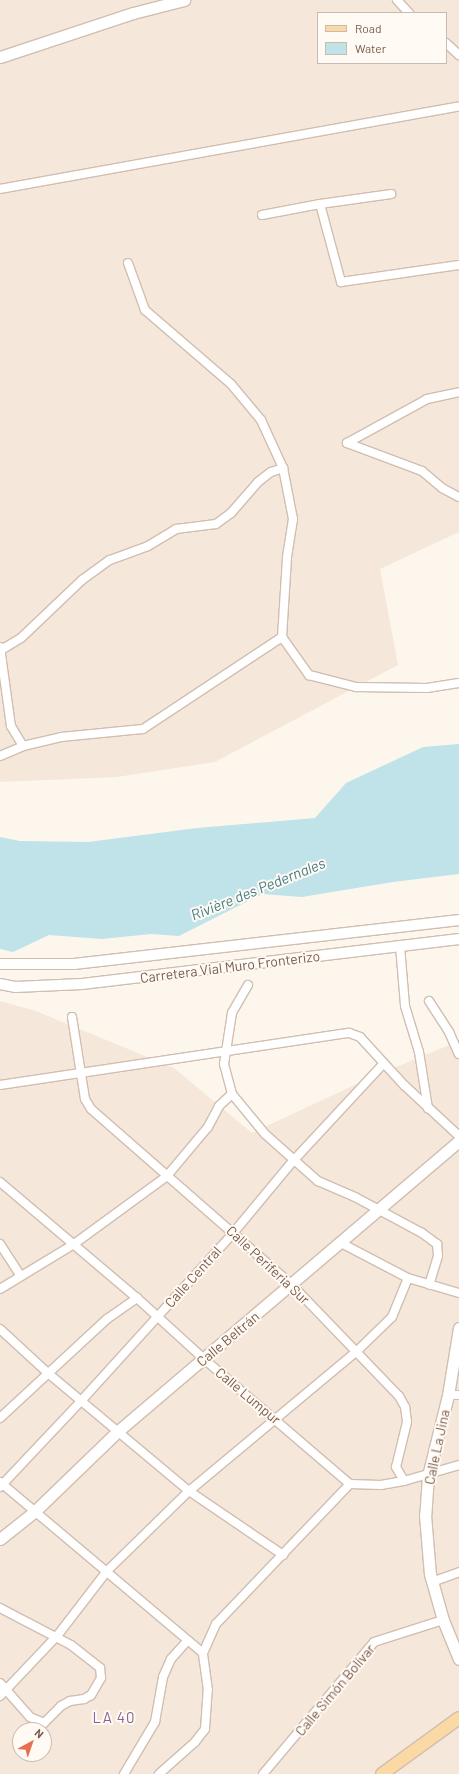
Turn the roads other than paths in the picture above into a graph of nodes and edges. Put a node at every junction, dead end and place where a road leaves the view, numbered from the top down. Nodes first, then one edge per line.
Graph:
1 (184, 0) edge
2 (397, 0) edge
3 (408, 12) edge
4 (447, 44) edge
5 (459, 55) edge
6 (0, 57) edge
7 (459, 106) edge
8 (0, 189) edge
9 (391, 194) dead end
10 (320, 204) junction
11 (262, 216) dead end
12 (128, 263) dead end
13 (459, 265) edge
14 (459, 392) edge
15 (283, 468) junction
16 (459, 497) edge
17 (282, 637) junction
18 (1, 649) edge
19 (459, 683) edge
20 (23, 746) junction
21 (0, 756) edge
22 (459, 920) edge
23 (459, 939) edge
24 (400, 946) junction
25 (0, 964) edge
26 (0, 984) edge
27 (248, 985) dead end
28 (429, 1001) dead end
29 (72, 1017) dead end
30 (227, 1051) junction
31 (459, 1054) edge
32 (383, 1064) junction
33 (80, 1072) junction
34 (0, 1085) edge
35 (232, 1094) junction
36 (428, 1108) junction
37 (459, 1136) edge
38 (459, 1141) edge
39 (293, 1161) junction
40 (166, 1177) junction
41 (0, 1182) edge
42 (379, 1211) junction
43 (234, 1232) junction
44 (342, 1243) junction
45 (0, 1244) edge
46 (74, 1244) junction
47 (21, 1276) junction
48 (408, 1278) junction
49 (292, 1285) junction
50 (430, 1285) junction
51 (0, 1289) edge
52 (459, 1293) edge
53 (137, 1298) junction
54 (158, 1316) junction
55 (0, 1329) edge
56 (459, 1329) edge
57 (357, 1351) junction
58 (204, 1359) junction
59 (49, 1374) junction
60 (454, 1395) edge
61 (81, 1401) junction
62 (0, 1418) edge
63 (274, 1418) junction
64 (118, 1431) junction
65 (459, 1465) edge
66 (428, 1476) junction
67 (404, 1481) junction
68 (1, 1484) edge
69 (350, 1484) junction
70 (189, 1491) junction
71 (34, 1512) junction
72 (0, 1539) edge
73 (283, 1555) junction
74 (107, 1571) junction
75 (459, 1572) edge
76 (432, 1582) junction
77 (0, 1608) edge
78 (443, 1620) junction
79 (57, 1636) junction
80 (188, 1640) junction
81 (203, 1653) junction
82 (459, 1658) edge
83 (0, 1683) edge
84 (3, 1694) edge
85 (459, 1718) edge
86 (124, 1774) edge
87 (160, 1774) edge
88 (263, 1774) edge
89 (382, 1774) edge

1 - 6 main road
2 - 3 street
4 - 5 street
7 - 8 street
9 - 10 street
10 - 11 street
10 - 13 street
12 - 15 street
14 - 16 street
15 - 17 street
15 - 18 street
17 - 19 street
17 - 20 street
18 - 20 street
20 - 21 street
22 - 25 street, Carretera Vial Muro Fronterizo
23 - 24 street, Carretera Vial Muro Fronterizo
24 - 26 street, Carretera Vial Muro Fronterizo
24 - 36 street
27 - 30 street
28 - 31 street
29 - 33 street, Calle Periferia Sur
30 - 32 street
30 - 33 street
30 - 35 street
32 - 36 street
32 - 39 street, Calle Central
33 - 34 street
33 - 40 street, Calle Periferia Sur
35 - 39 street
35 - 40 street
36 - 37 street
38 - 42 main road, Calle Beltrán
39 - 42 street
39 - 43 street, Calle Central
40 - 43 street, Calle Periferia Sur
40 - 46 street
41 - 46 street, Calle Lumpur
42 - 44 main road, Calle Beltrán
42 - 50 street
43 - 49 street, Calle Periferia Sur
43 - 54 street, Calle Central
44 - 48 street
44 - 49 main road, Calle Beltrán
45 - 47 street
46 - 47 street
46 - 53 street, Calle Lumpur
47 - 51 street
48 - 50 street
48 - 57 street
49 - 57 street, Calle Periferia Sur
49 - 58 main road, Calle Beltrán
50 - 52 street
53 - 54 street, Calle Lumpur
53 - 59 street
54 - 58 street, Calle Lumpur
54 - 61 street, Calle Central
55 - 59 street
56 - 60 main road, Calle La Jina
57 - 63 street
57 - 67 street, Calle Periferia Sur
58 - 63 street, Calle Lumpur
58 - 64 main road, Calle Beltrán
59 - 61 street
59 - 62 street
60 - 66 main road, Calle La Jina
61 - 64 street
61 - 68 street, Calle Central
63 - 69 street, Calle Lumpur
63 - 70 street
64 - 70 street
64 - 71 main road, Calle Beltrán
65 - 66 street
66 - 67 street
66 - 76 main road, Calle La Jina
67 - 69 street
68 - 71 street
69 - 73 street
70 - 73 street
70 - 74 street
71 - 72 main road, Calle Beltrán
71 - 74 street
73 - 81 street
74 - 79 street
74 - 80 street
75 - 76 street
76 - 78 main road, Calle La Jina
77 - 79 street
78 - 82 main road, Calle La Jina
78 - 88 street, Calle Simón Bolívar
79 - 84 street
79 - 84 street
80 - 81 street
80 - 86 street
81 - 87 street
83 - 84 street
85 - 89 main road

